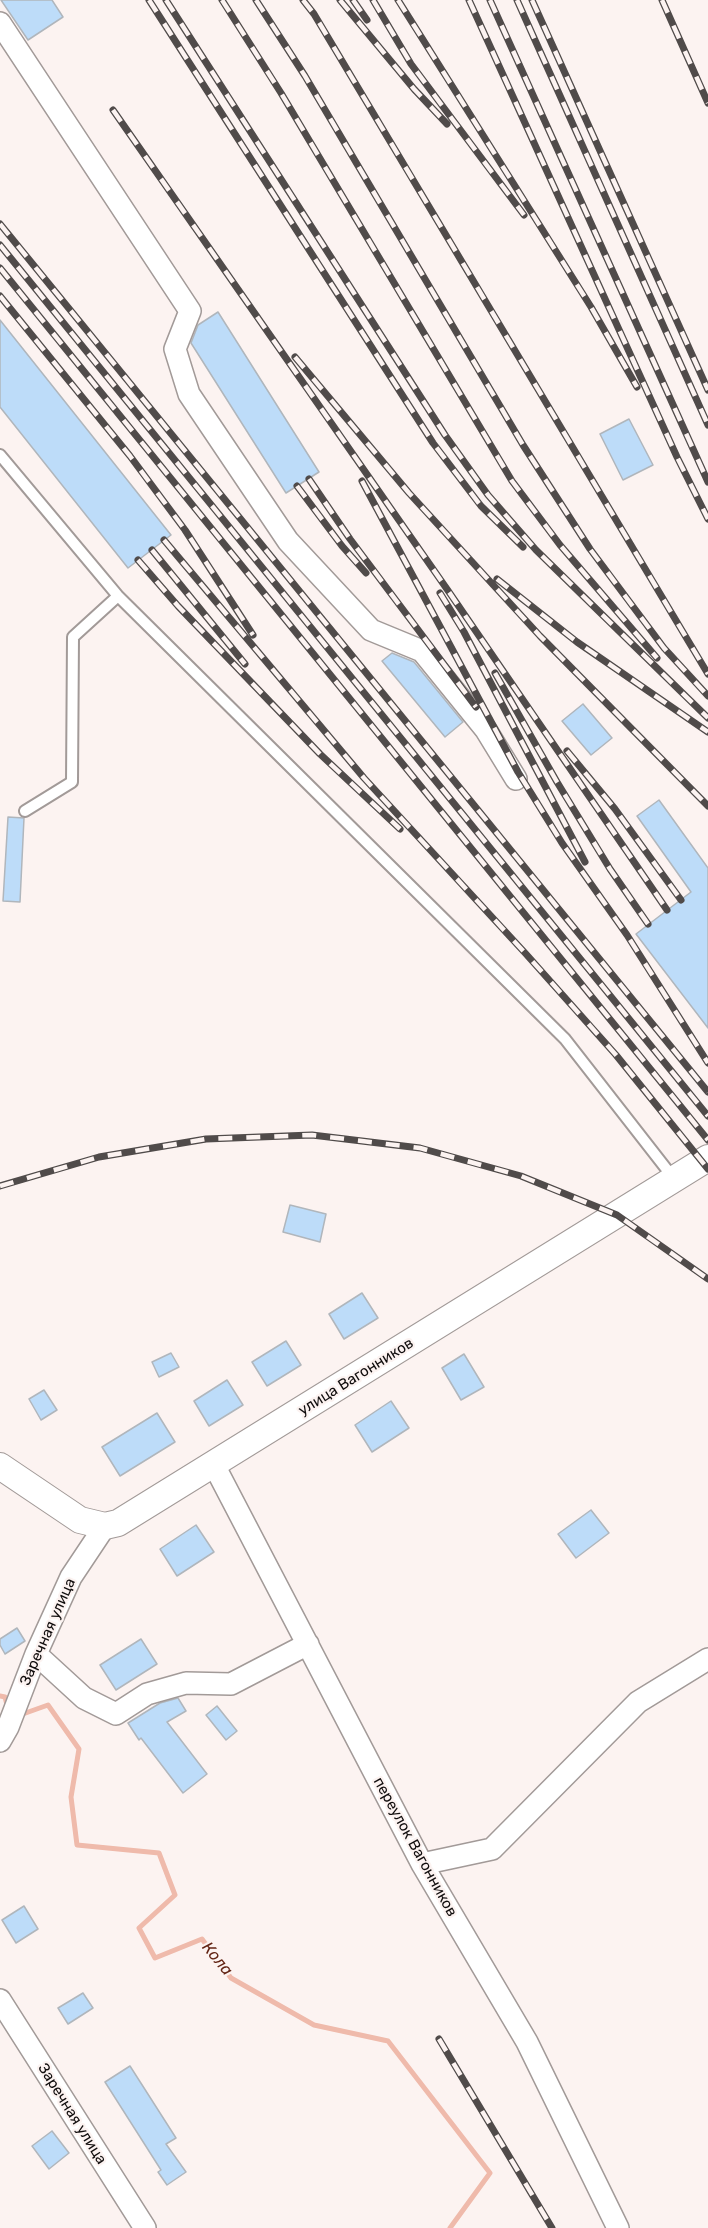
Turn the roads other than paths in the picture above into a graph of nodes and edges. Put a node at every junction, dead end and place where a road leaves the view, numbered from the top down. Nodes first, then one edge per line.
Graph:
1 (0, 23) edge
2 (0, 455) edge
3 (118, 596) junction
4 (516, 779) dead end
5 (25, 811) dead end
6 (708, 1158) edge
7 (675, 1180) junction
8 (214, 1465) junction
9 (0, 1466) edge
10 (105, 1526) junction
11 (308, 1644) junction
12 (36, 1654) junction
13 (708, 1659) edge
14 (0, 1741) edge
15 (422, 1864) junction
16 (0, 2001) edge
17 (145, 2228) edge
18 (618, 2228) edge

1 - 4 street
2 - 3 lane
3 - 5 lane
3 - 7 lane
6 - 7 street, улица Вагонников
7 - 8 street, улица Вагонников
8 - 10 street, улица Вагонников
8 - 11 street, переулок Вагонников
9 - 10 street
10 - 12 street, Заречная улица
11 - 12 street
11 - 15 street, переулок Вагонников
12 - 14 street, Заречная улица
13 - 15 street
15 - 18 street, переулок Вагонников
16 - 17 street, Заречная улица

